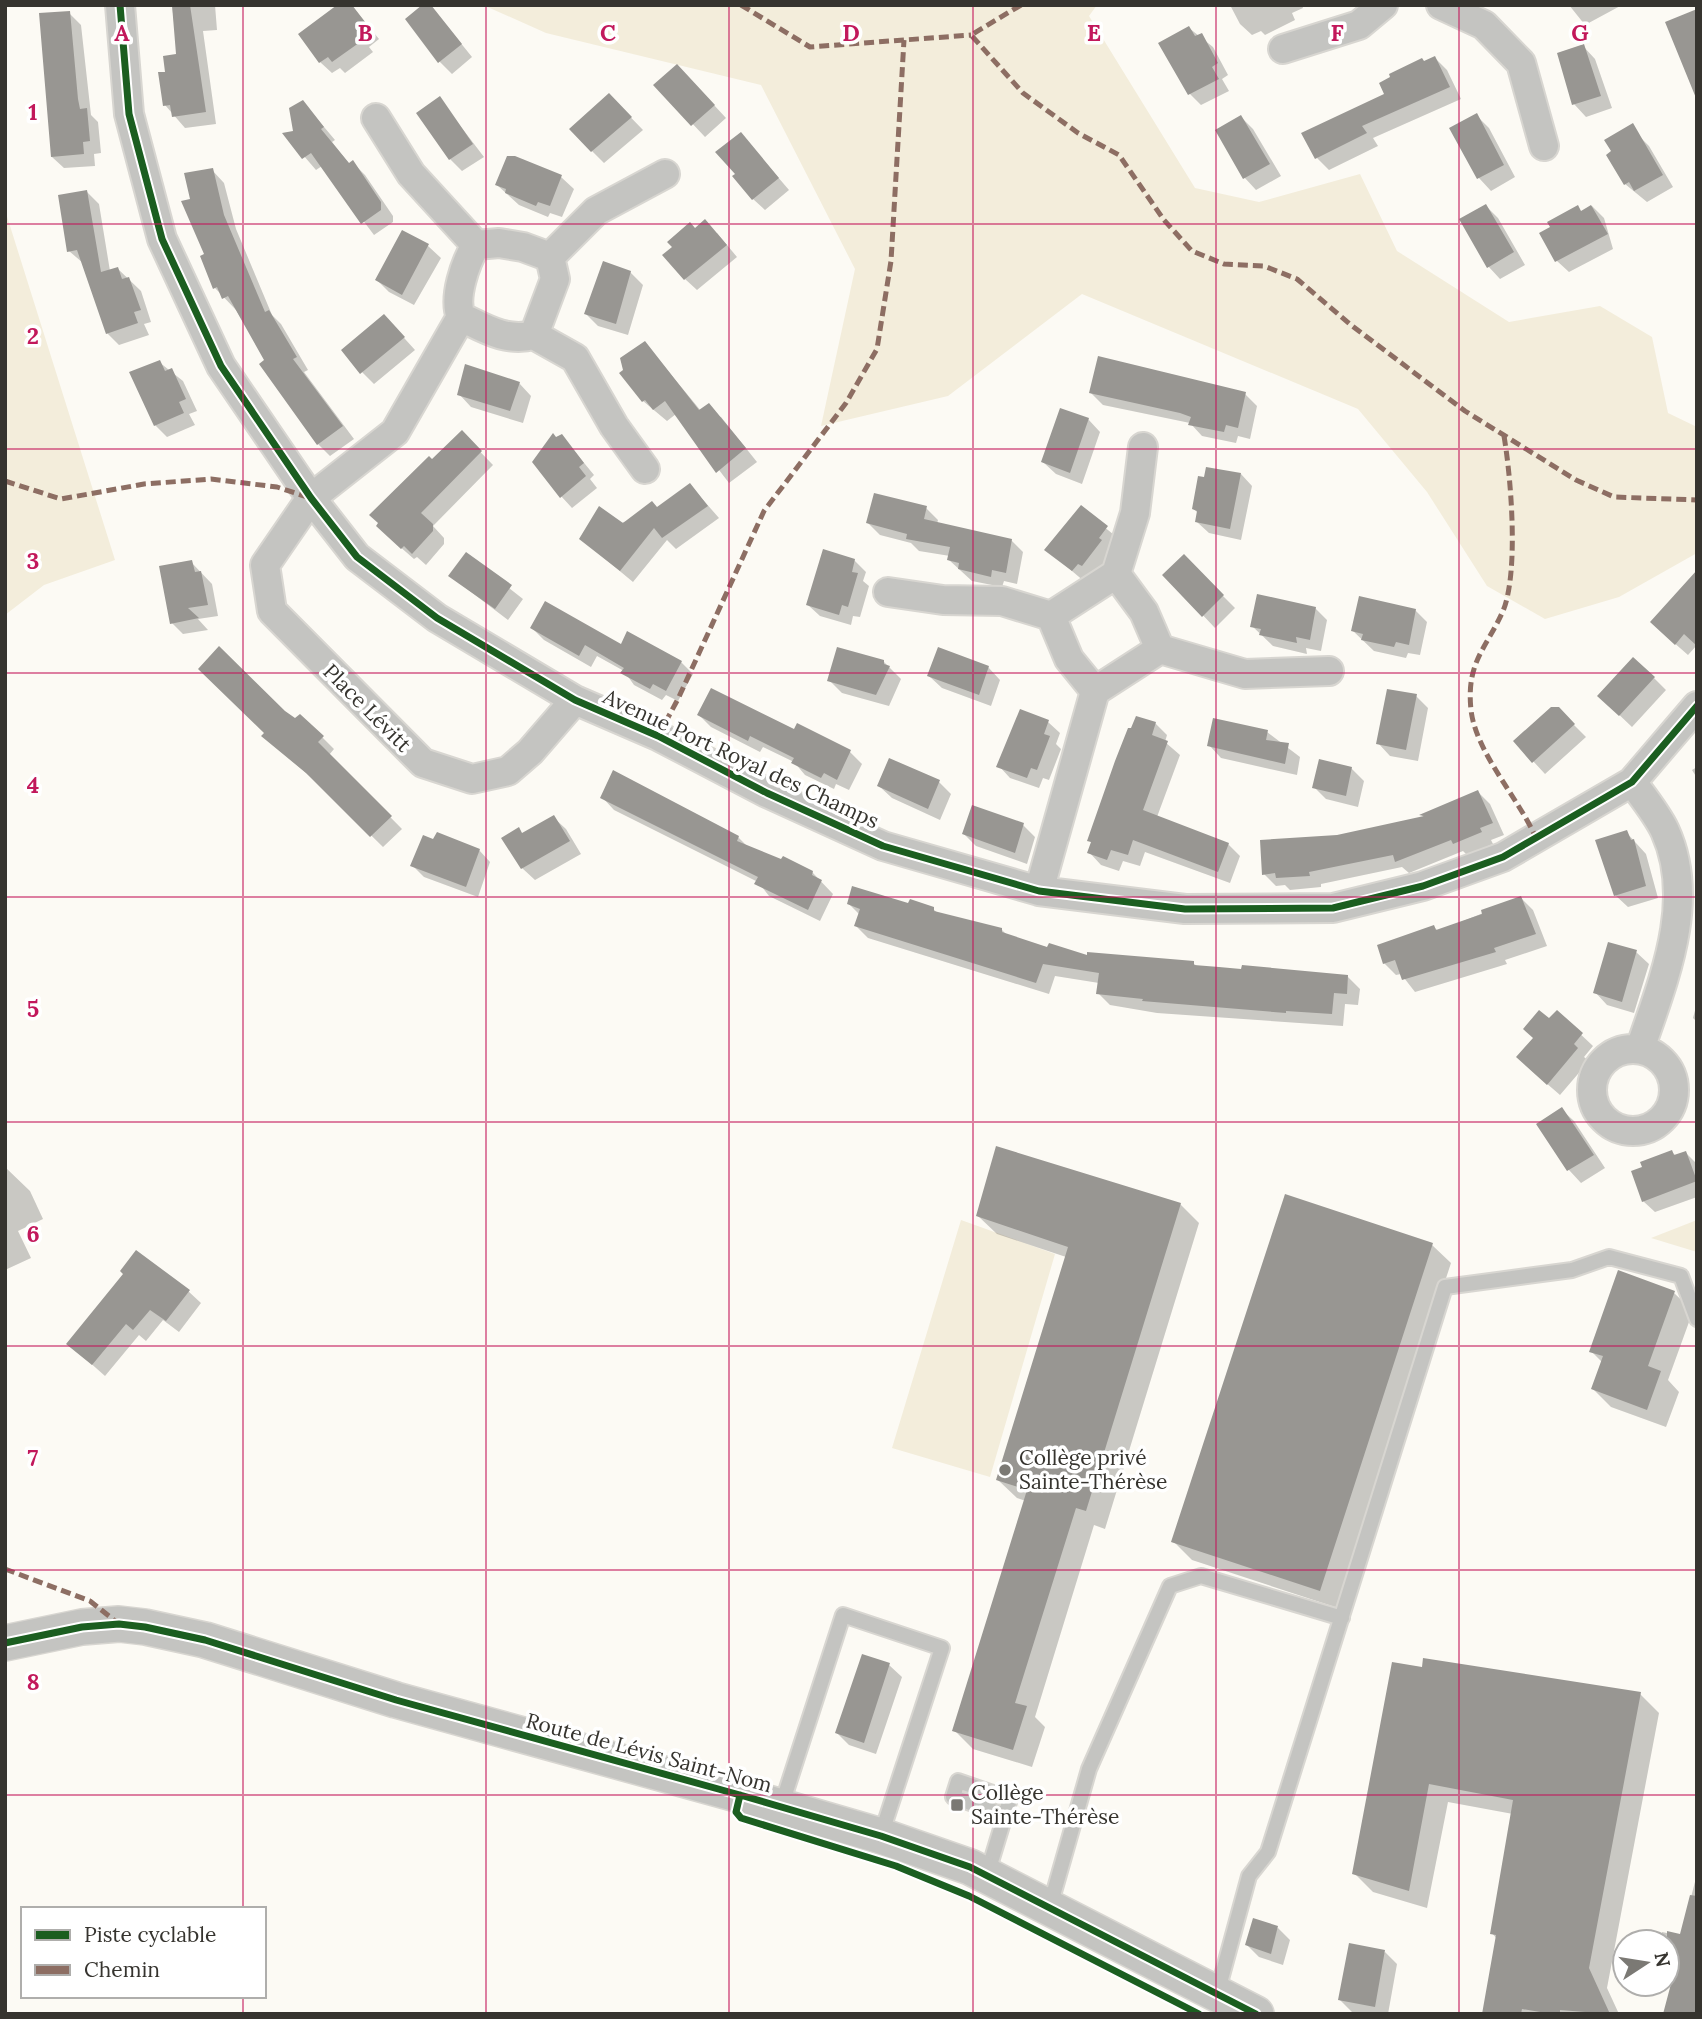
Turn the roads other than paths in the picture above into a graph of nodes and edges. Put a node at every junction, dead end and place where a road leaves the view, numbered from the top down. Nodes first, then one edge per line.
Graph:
1 (120, 5) edge
2 (1383, 5) edge
3 (1441, 5) edge
4 (1488, 15) edge
5 (1283, 49) dead end
6 (376, 118) dead end
7 (1544, 146) dead end
8 (665, 174) dead end
9 (477, 245) junction
10 (550, 257) junction
11 (461, 317) junction
12 (534, 335) junction
13 (1143, 447) dead end
14 (645, 469) dead end
15 (311, 498) junction
16 (1116, 573) junction
17 (888, 592) dead end
18 (1051, 616) junction
19 (1160, 649) junction
20 (1329, 671) dead end
21 (1095, 691) junction
22 (575, 700) junction
23 (1697, 706) edge
24 (1632, 782) junction
25 (1040, 891) junction
26 (1640, 1049) dead end
27 (1697, 1319) edge
28 (1342, 1618) junction
29 (5, 1643) edge
30 (781, 1807) junction
31 (1005, 1815) junction
32 (881, 1836) junction
33 (987, 1875) junction
34 (1050, 1906) junction
35 (1217, 1994) junction
36 (1256, 2014) edge

1 - 15 street, Avenue Port Royal des Champs
2 - 5 street
3 - 4 street
4 - 7 street
6 - 9 street
8 - 10 street
9 - 10 street
9 - 11 street
10 - 12 street
11 - 12 street
11 - 15 street, Place Lévitt
12 - 14 street
13 - 16 street
15 - 22 street, Avenue Port Royal des Champs
15 - 22 street, Place Lévitt
16 - 18 street
16 - 19 street
17 - 18 street
18 - 21 street
19 - 20 street
19 - 21 street
21 - 25 street
22 - 25 street, Avenue Port Royal des Champs
23 - 24 street, Avenue Port Royal des Champs
24 - 25 street, Avenue Port Royal des Champs
24 - 26 street
27 - 28 lane
28 - 34 lane
28 - 35 lane
29 - 30 street, Route de Lévis Saint-Nom
30 - 32 street, Route de Lévis Saint-Nom
30 - 32 lane
31 - 31 lane
31 - 33 lane
32 - 33 street, Route de Lévis Saint-Nom
33 - 34 street, Route de Lévis Saint-Nom
34 - 35 street, Route de Lévis Saint-Nom
35 - 36 street, Route de Lévis Saint-Nom

